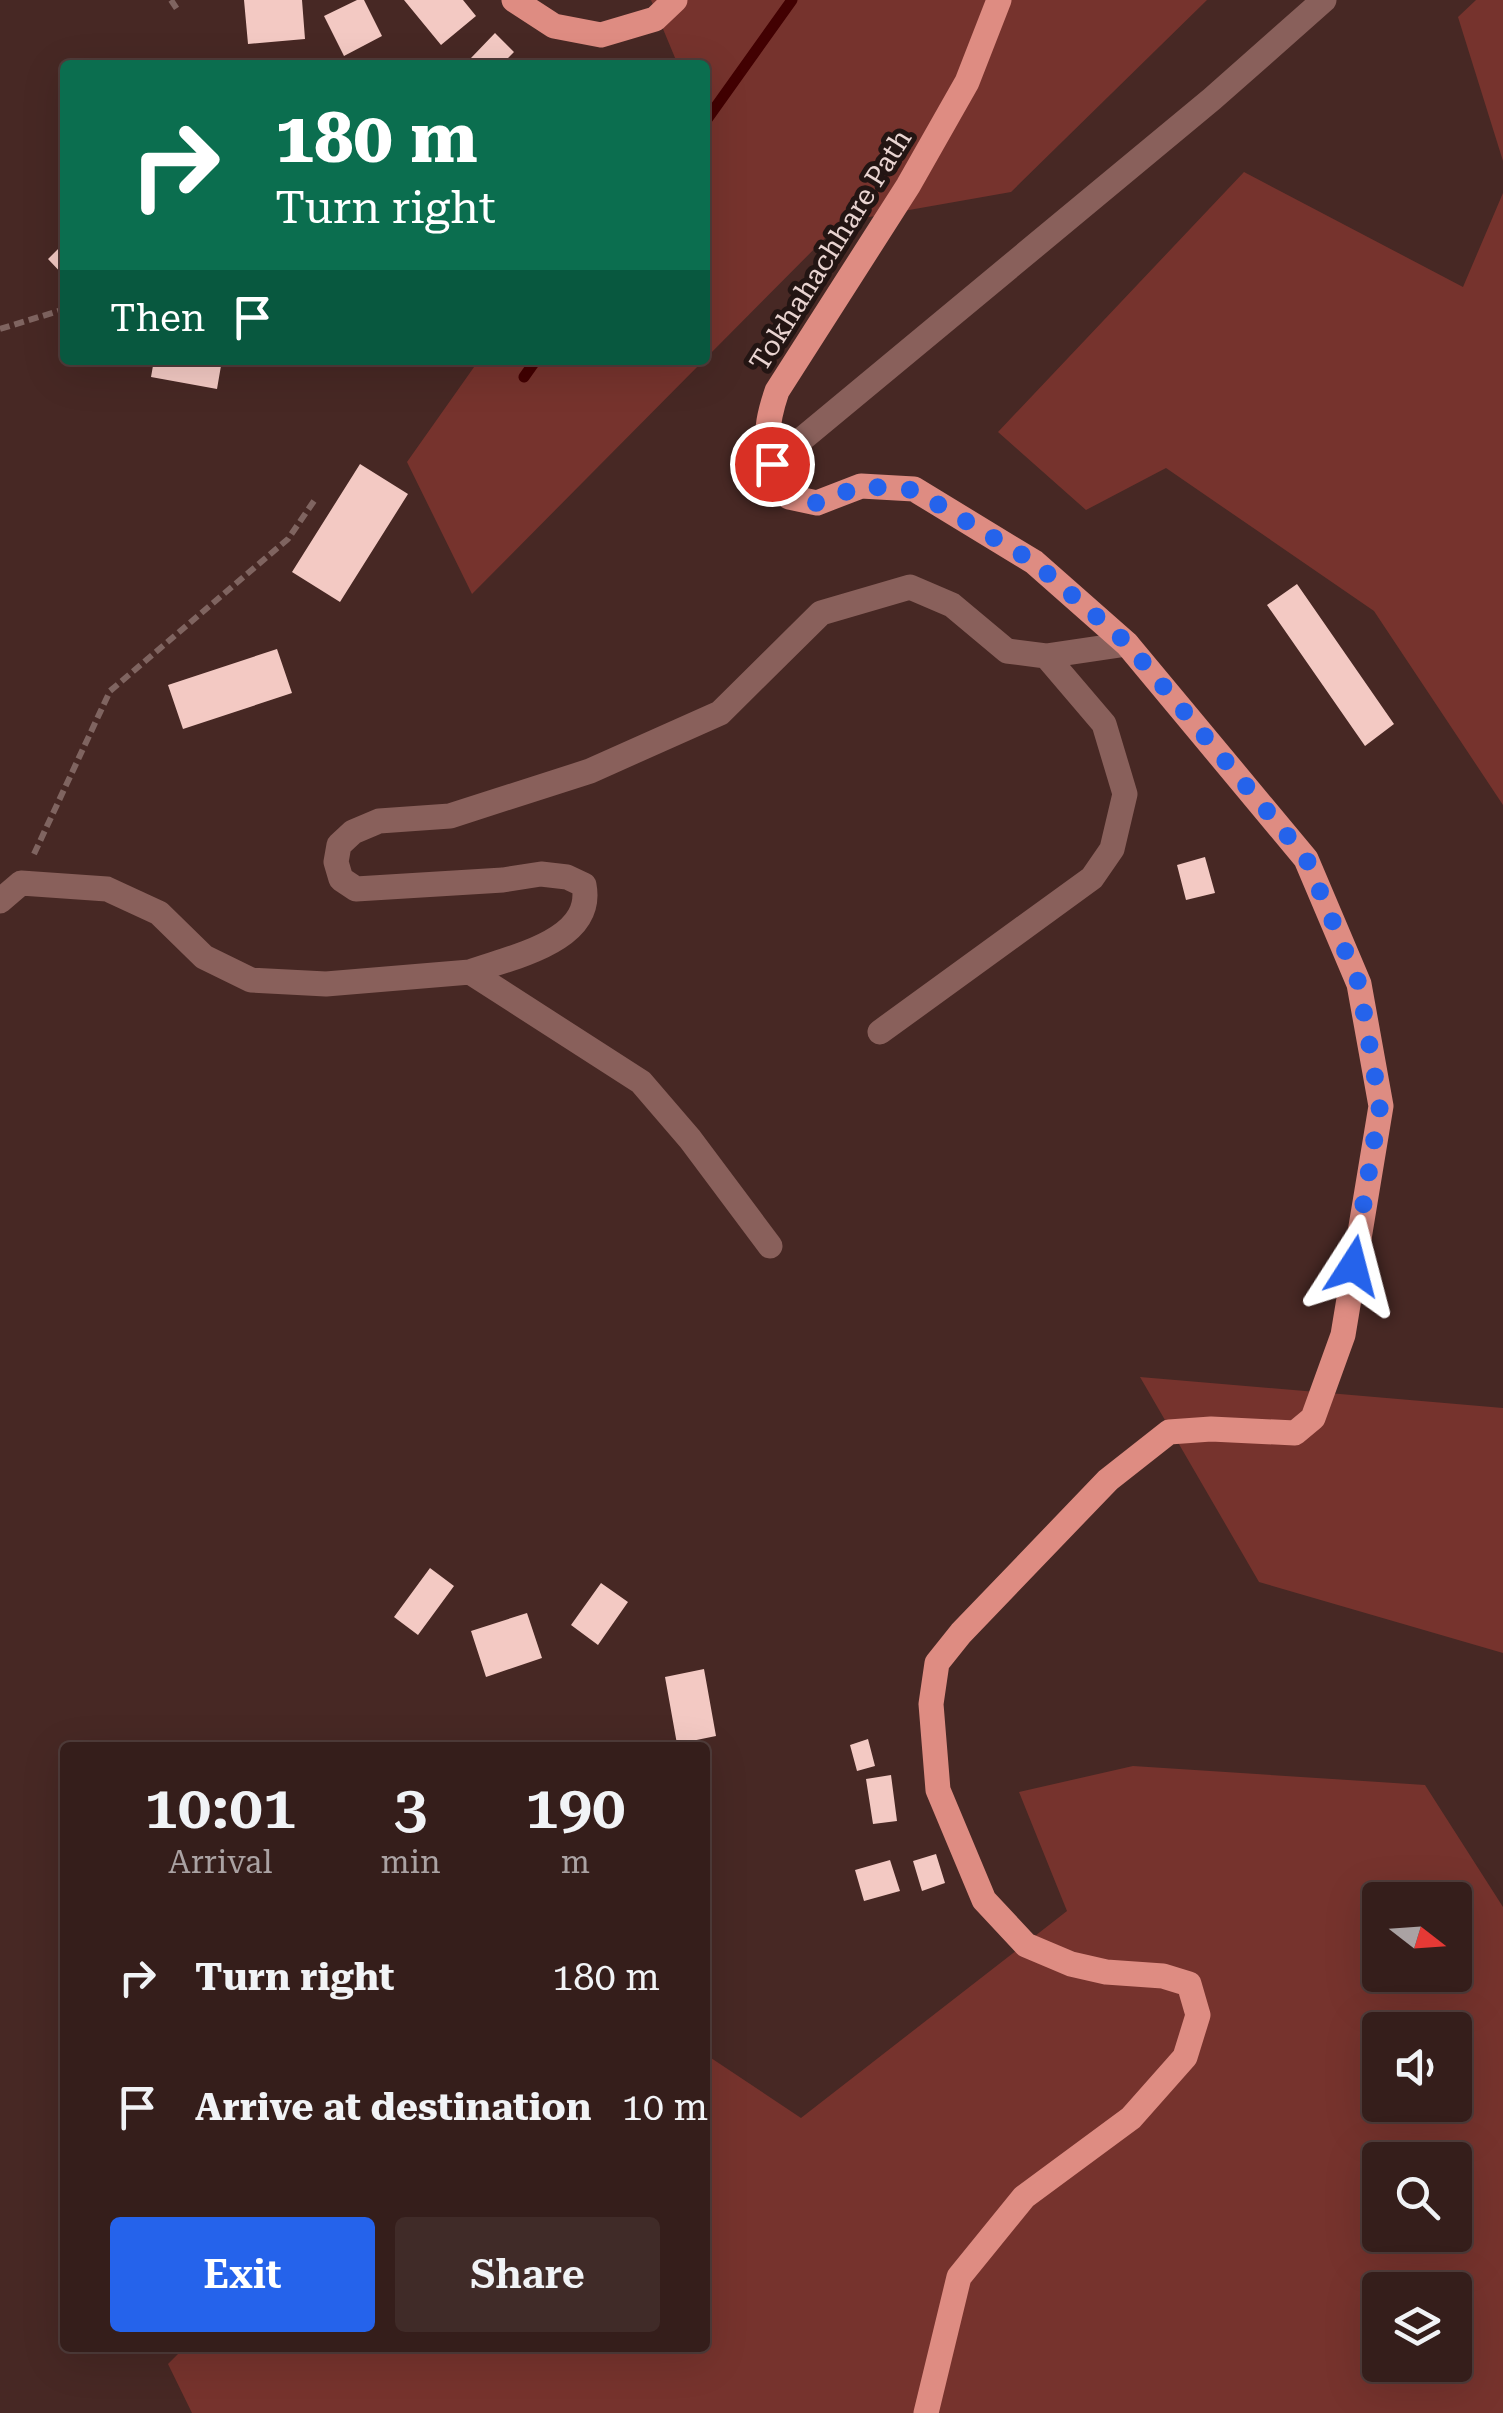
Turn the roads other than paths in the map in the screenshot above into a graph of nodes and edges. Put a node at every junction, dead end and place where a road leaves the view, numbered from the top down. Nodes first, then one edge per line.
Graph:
1 (514, 0) edge
2 (675, 0) edge
3 (999, 0) edge
4 (1324, 0) edge
5 (772, 464) junction
6 (1128, 644) junction
7 (1046, 656) junction
8 (0, 902) edge
9 (470, 972) junction
10 (880, 1032) dead end
11 (770, 1246) dead end
12 (926, 2413) edge

1 - 2 main road
3 - 5 main road, Tokhahachhare Path
4 - 5 street
5 - 6 main road
6 - 7 street
6 - 12 main road
7 - 9 street
7 - 10 street
8 - 9 street
9 - 11 street

